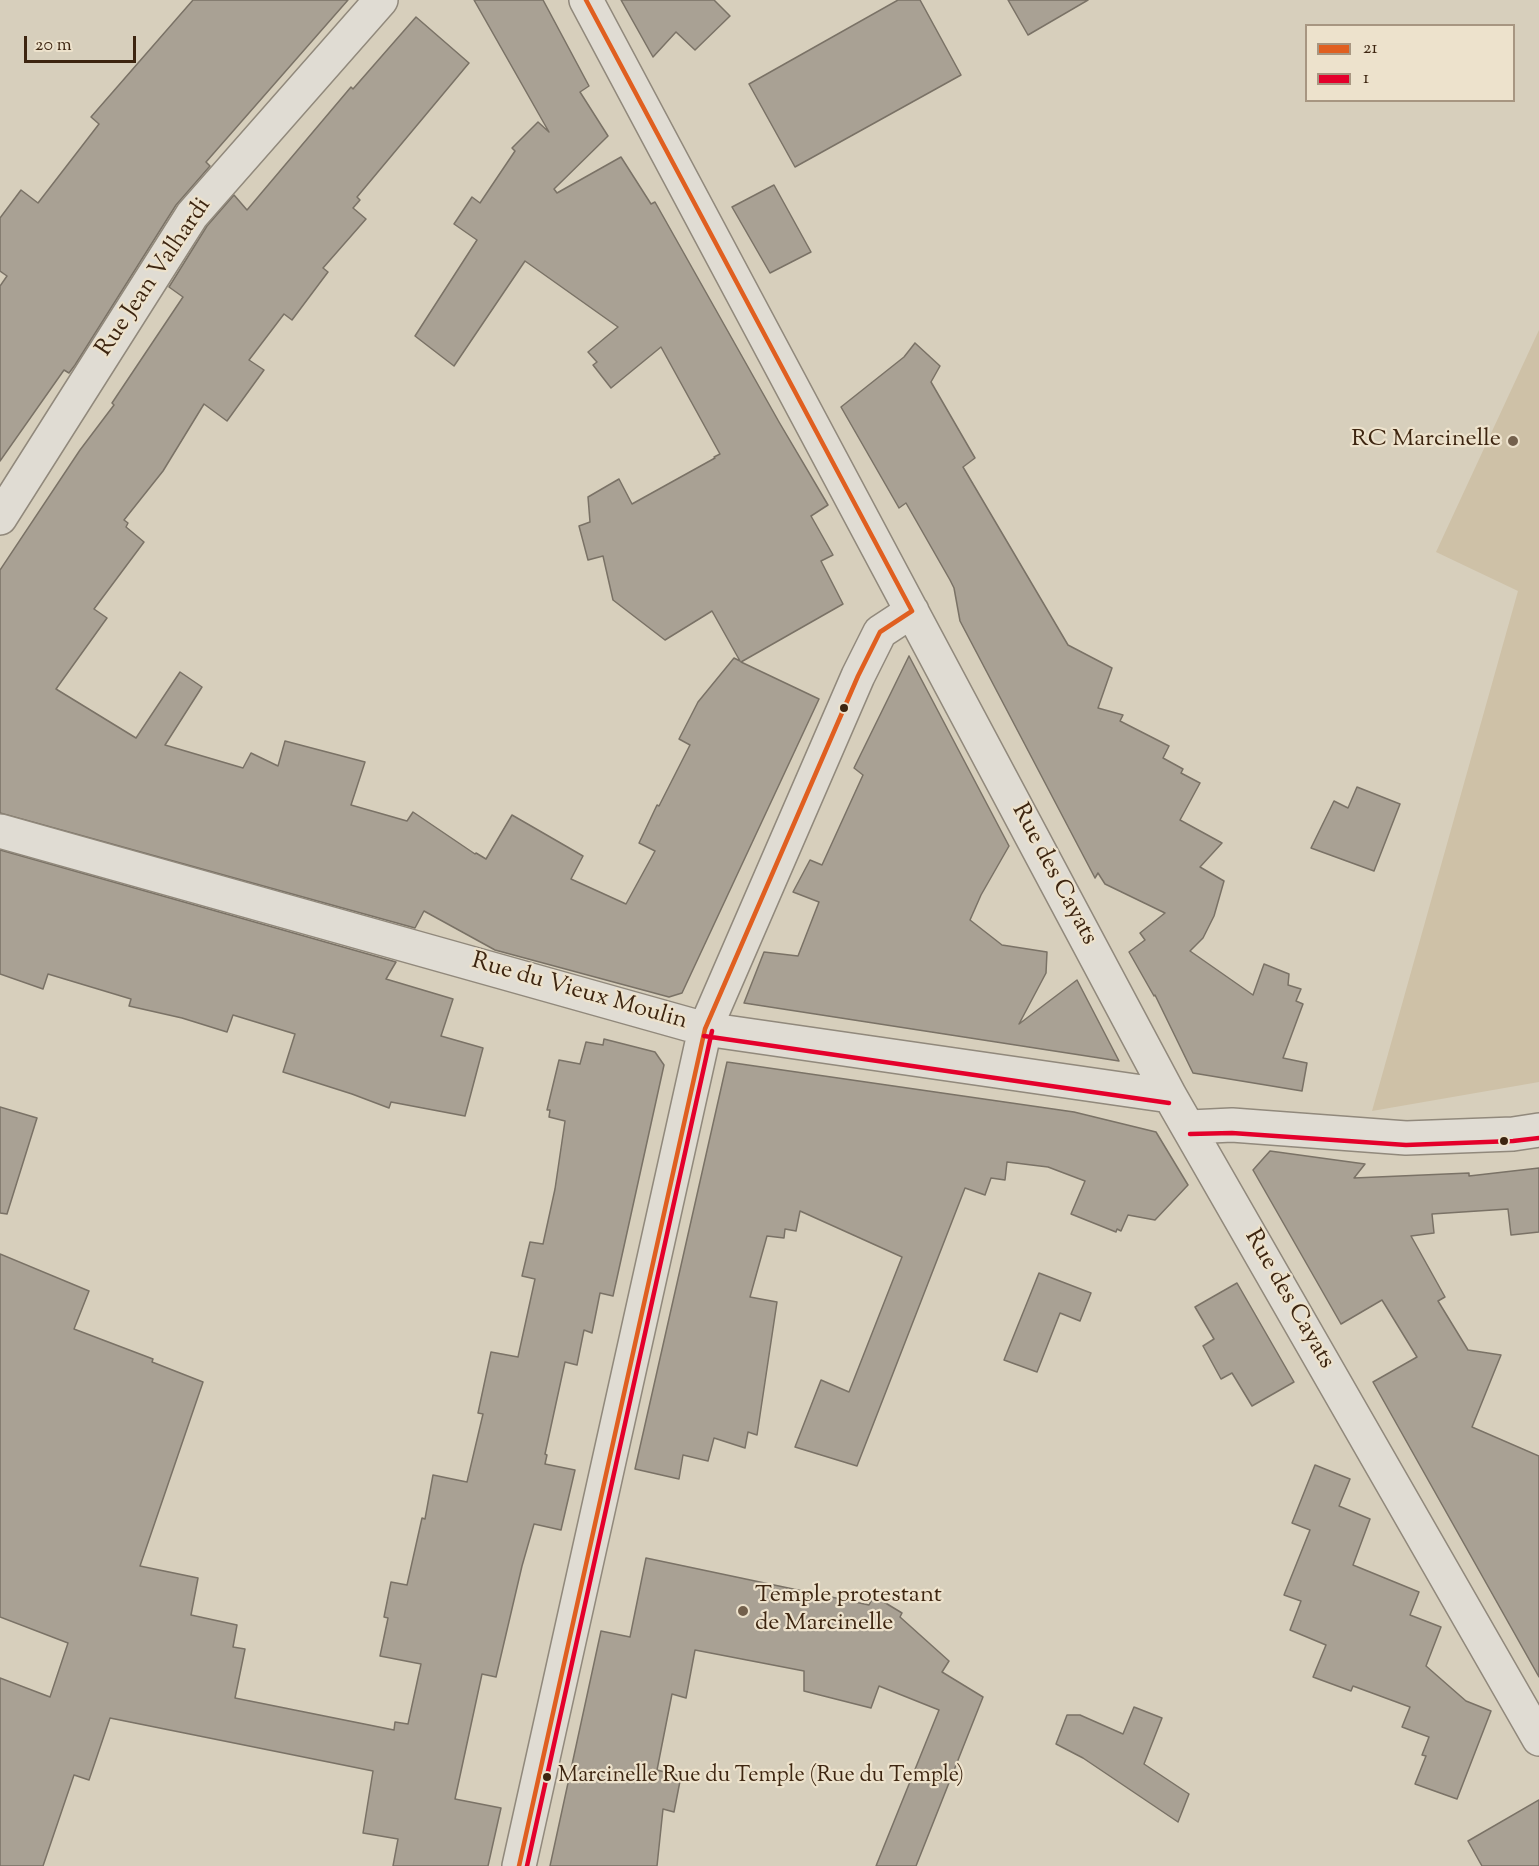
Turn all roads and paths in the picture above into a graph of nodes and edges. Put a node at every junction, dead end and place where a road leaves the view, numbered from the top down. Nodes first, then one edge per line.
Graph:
1 (381, 0) edge
2 (586, 0) edge
3 (0, 518) edge
4 (912, 611) junction
5 (0, 831) edge
6 (705, 1029) junction
7 (1170, 1096) junction
8 (1190, 1128) junction
9 (1539, 1130) edge
10 (1539, 1739) edge
11 (519, 1866) edge

1 - 3 street, Rue Jean Valhardi
2 - 4 street, Rue des Cayats
4 - 6 street
4 - 7 street, Rue des Cayats
5 - 6 street, Rue du Vieux Moulin
6 - 7 street, Rue du Vieux Moulin
6 - 11 street
7 - 8 street, Rue des Cayats
8 - 9 street
8 - 10 street, Rue des Cayats

